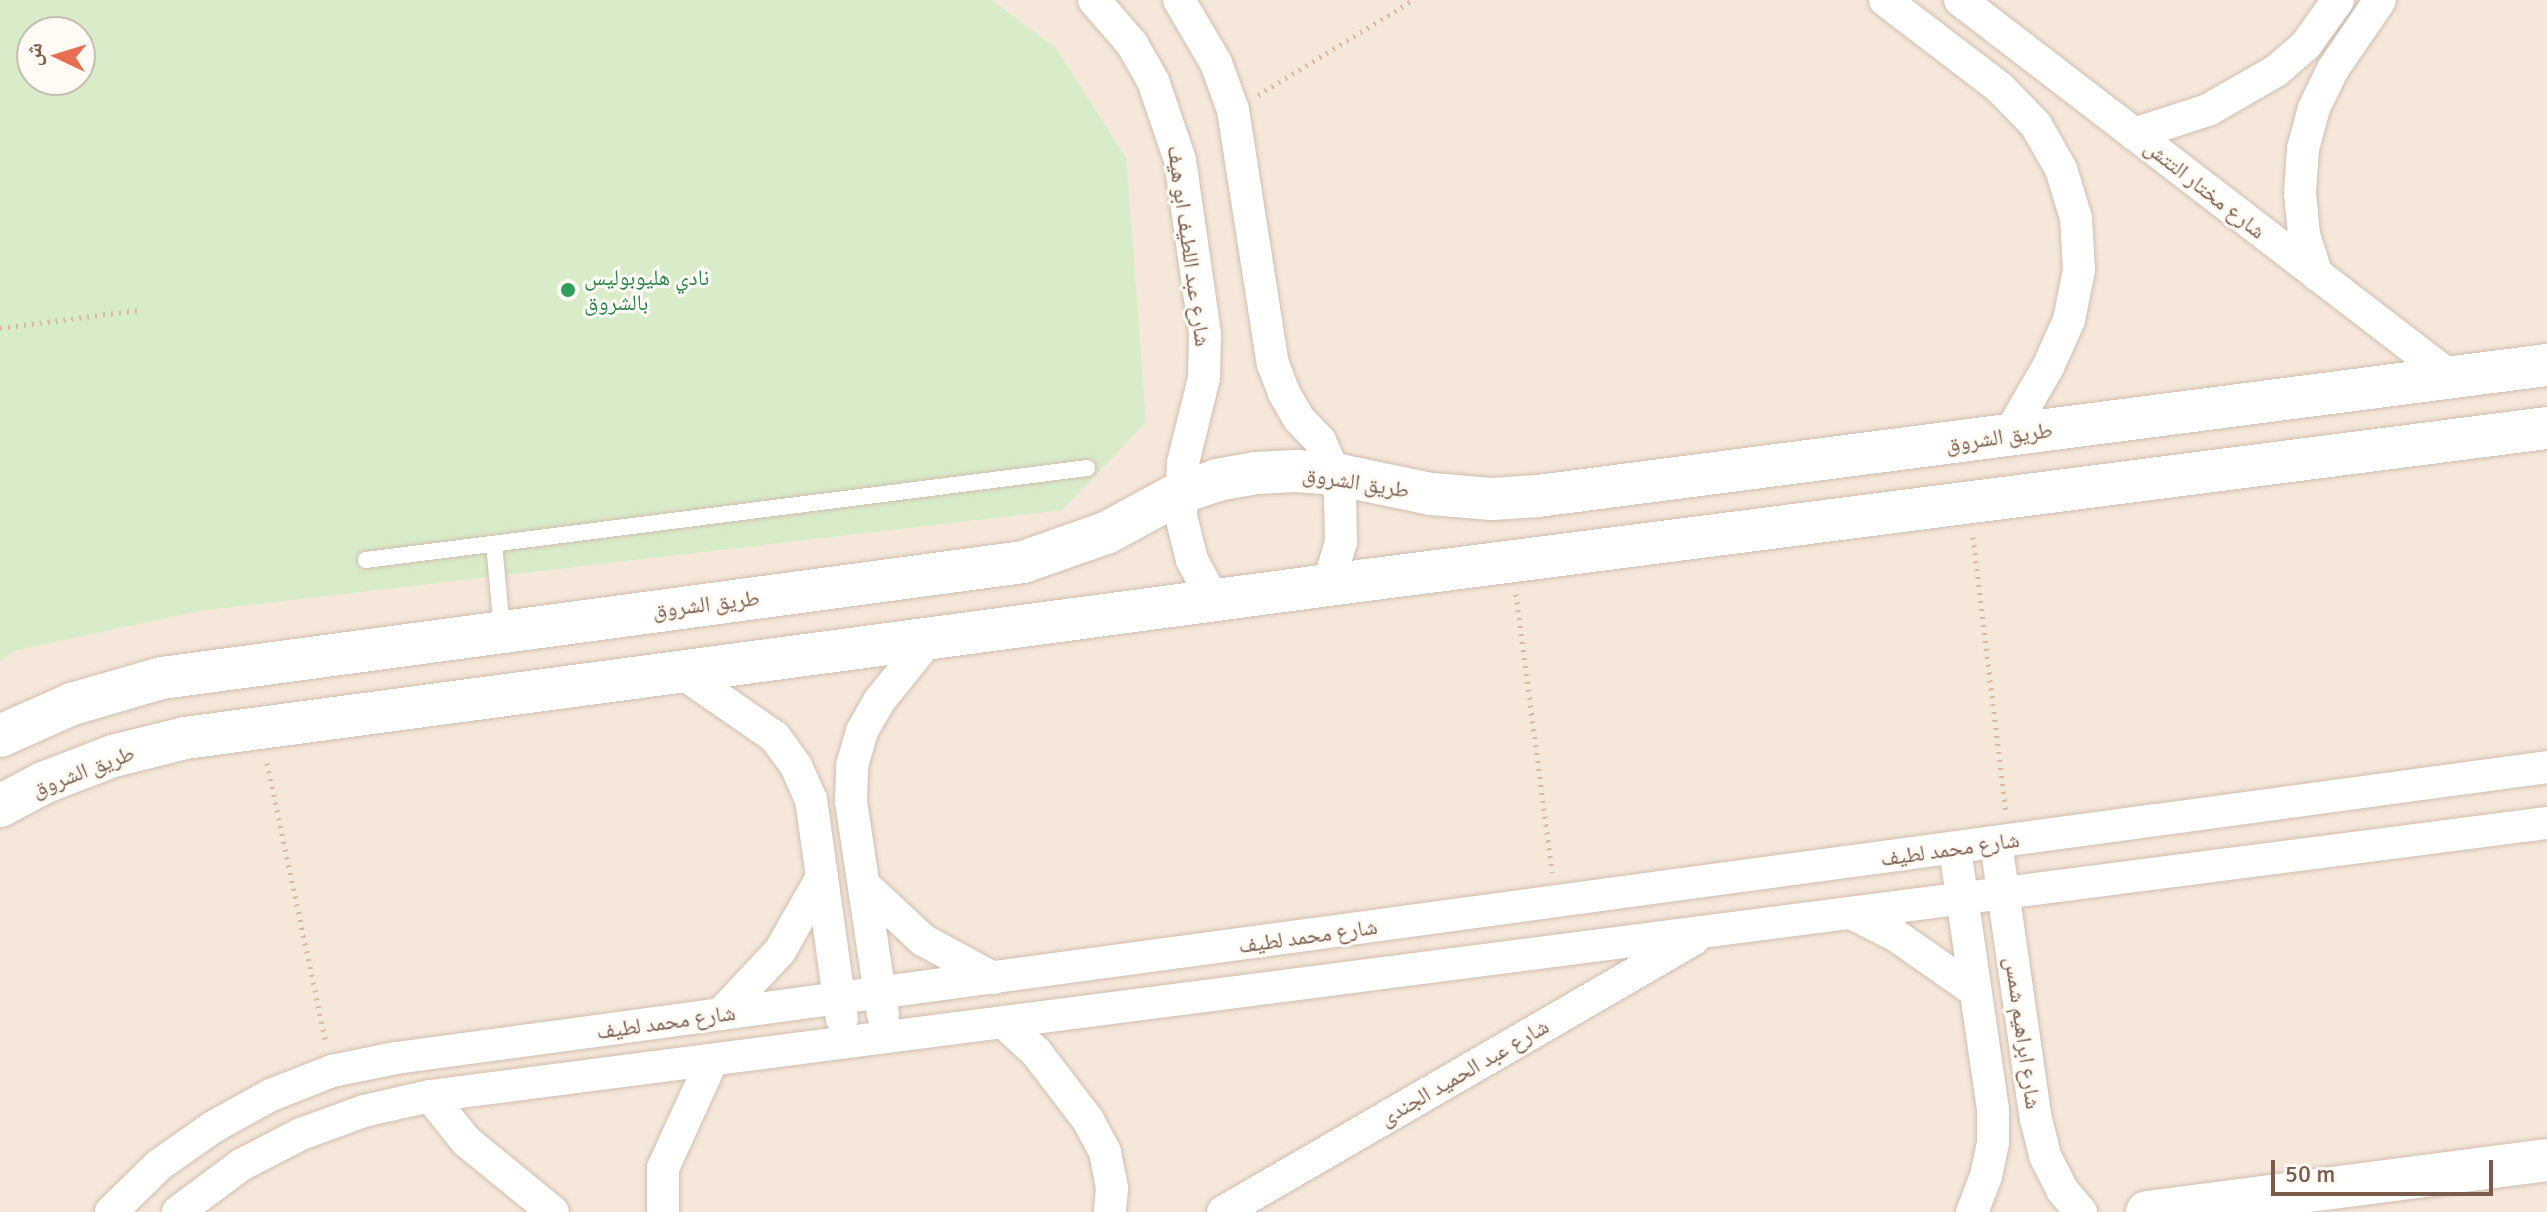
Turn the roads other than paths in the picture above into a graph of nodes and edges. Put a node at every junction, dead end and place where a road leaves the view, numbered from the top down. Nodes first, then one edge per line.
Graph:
1 (1094, 0) edge
2 (1179, 0) edge
3 (1885, 0) edge
4 (1960, 0) edge
5 (2338, 0) edge
6 (2380, 0) edge
7 (2002, 33) junction
8 (1972, 67) junction
9 (2134, 134) junction
10 (2317, 275) junction
11 (2547, 365) edge
12 (2451, 377) junction
13 (2547, 428) edge
14 (2008, 436) junction
15 (1087, 468) dead end
16 (1335, 474) junction
17 (1180, 493) junction
18 (494, 544) junction
19 (366, 560) dead end
20 (1328, 585) junction
21 (1214, 601) junction
22 (502, 631) junction
23 (929, 639) junction
24 (681, 672) junction
25 (0, 736) edge
26 (2547, 767) edge
27 (0, 806) edge
28 (2547, 823) edge
29 (2003, 842) junction
30 (1955, 849) junction
31 (822, 877) junction
32 (864, 885) junction
33 (2003, 893) junction
34 (1962, 899) junction
35 (1851, 913) junction
36 (1706, 932) junction
37 (993, 978) junction
38 (1975, 991) junction
39 (880, 993) junction
40 (839, 999) junction
41 (721, 1014) junction
42 (1004, 1023) junction
43 (887, 1038) junction
44 (845, 1043) junction
45 (712, 1061) junction
46 (430, 1096) junction
47 (2547, 1160) edge
48 (111, 1212) edge
49 (178, 1212) edge
50 (553, 1212) edge
51 (663, 1212) edge
52 (1110, 1212) edge
53 (1223, 1212) edge
54 (1972, 1212) edge
55 (2081, 1212) edge
56 (2147, 1212) edge

1 - 17 street, شارع عبد اللطيف ابو هيف
2 - 16 street
3 - 8 street
4 - 7 street, شارع مختار التتش
5 - 9 street
6 - 10 street
7 - 8 street
7 - 9 street, شارع مختار التتش
8 - 14 street
9 - 10 street, شارع مختار التتش
10 - 12 street, شارع مختار التتش
11 - 12 street, طريق الشروق
12 - 14 street, طريق الشروق
13 - 20 street, طريق الشروق
14 - 16 street, طريق الشروق
15 - 18 lane
16 - 17 street, طريق الشروق
16 - 20 street
17 - 21 street, شارع عبد اللطيف ابو هيف
17 - 22 street, طريق الشروق
18 - 19 lane
18 - 22 lane
20 - 21 street, طريق الشروق
21 - 23 street, طريق الشروق
22 - 25 street, طريق الشروق
23 - 24 street, طريق الشروق
23 - 32 street
24 - 27 street, طريق الشروق
24 - 31 street
26 - 29 street, شارع محمد لطيف
28 - 33 street, شارع محمد لطيف
29 - 30 street, شارع محمد لطيف
29 - 33 street, شارع ابراهيم شمس
30 - 34 street, شارع ابراهيم شمس
30 - 37 street, شارع محمد لطيف
31 - 40 street
31 - 41 street
32 - 37 street
32 - 39 street
33 - 34 street, شارع محمد لطيف
33 - 55 street, شارع ابراهيم شمس
34 - 35 street, شارع محمد لطيف
34 - 38 street, شارع ابراهيم شمس
35 - 36 street, شارع محمد لطيف
35 - 38 street
36 - 42 street, شارع محمد لطيف
36 - 53 street, شارع عبد الحميد الجندى
37 - 39 street, شارع محمد لطيف
38 - 54 street, شارع ابراهيم شمس
39 - 40 street, شارع محمد لطيف
39 - 43 street
40 - 41 street, شارع محمد لطيف
40 - 44 street
41 - 48 street, شارع محمد لطيف
42 - 43 street, شارع محمد لطيف
42 - 52 street
43 - 44 street, شارع محمد لطيف
44 - 45 street, شارع محمد لطيف
45 - 46 street, شارع محمد لطيف
45 - 51 street
46 - 49 street, شارع محمد لطيف
46 - 50 street
47 - 56 street

